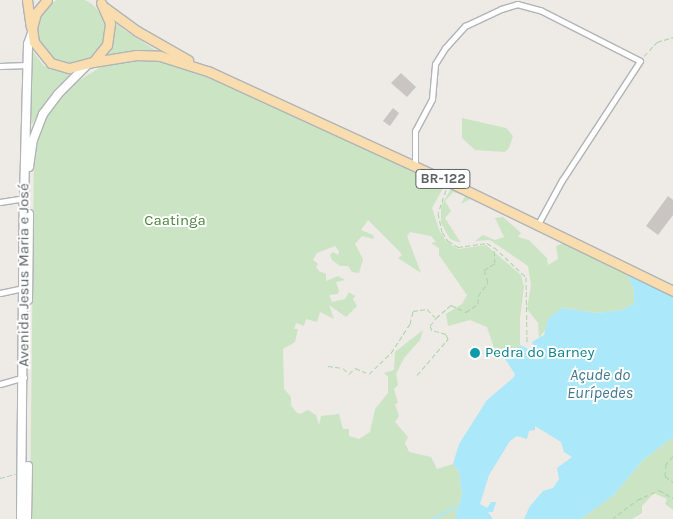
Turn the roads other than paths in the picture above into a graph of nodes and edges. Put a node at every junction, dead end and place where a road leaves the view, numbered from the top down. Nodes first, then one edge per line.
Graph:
1 (27, 0) edge
2 (46, 0) edge
3 (98, 1) edge
4 (32, 31) junction
5 (90, 64) junction
6 (27, 65) junction
7 (0, 66) edge
8 (210, 72) junction
9 (415, 167) junction
10 (24, 198) junction
11 (0, 202) edge
12 (538, 224) junction
13 (25, 291) junction
14 (673, 291) edge
15 (0, 294) edge
16 (24, 377) junction
17 (0, 384) edge
18 (25, 482) junction
19 (21, 519) edge
20 (27, 519) edge

1 - 4 main road, BR-122
2 - 4 main road
3 - 5 main road, BR-122
3 - 8 main road, BR-122
4 - 5 main road, BR-122
4 - 6 main road, Avenida Jesus Maria e José
5 - 8 main road, BR-122
5 - 13 main road, Avenida Jesus Maria e José
6 - 7 street
6 - 10 main road, Avenida Jesus Maria e José
8 - 9 main road, BR-122
9 - 12 main road, BR-122
9 - 12 street
10 - 11 street
10 - 13 main road, Avenida Jesus Maria e José
12 - 14 main road, BR-122
13 - 15 street
13 - 16 main road, Avenida Jesus Maria e José
13 - 18 main road, Avenida Jesus Maria e José
16 - 17 street
16 - 18 main road, Avenida Jesus Maria e José
18 - 19 main road, Avenida Jesus Maria e José
18 - 20 main road, Avenida Jesus Maria e José

